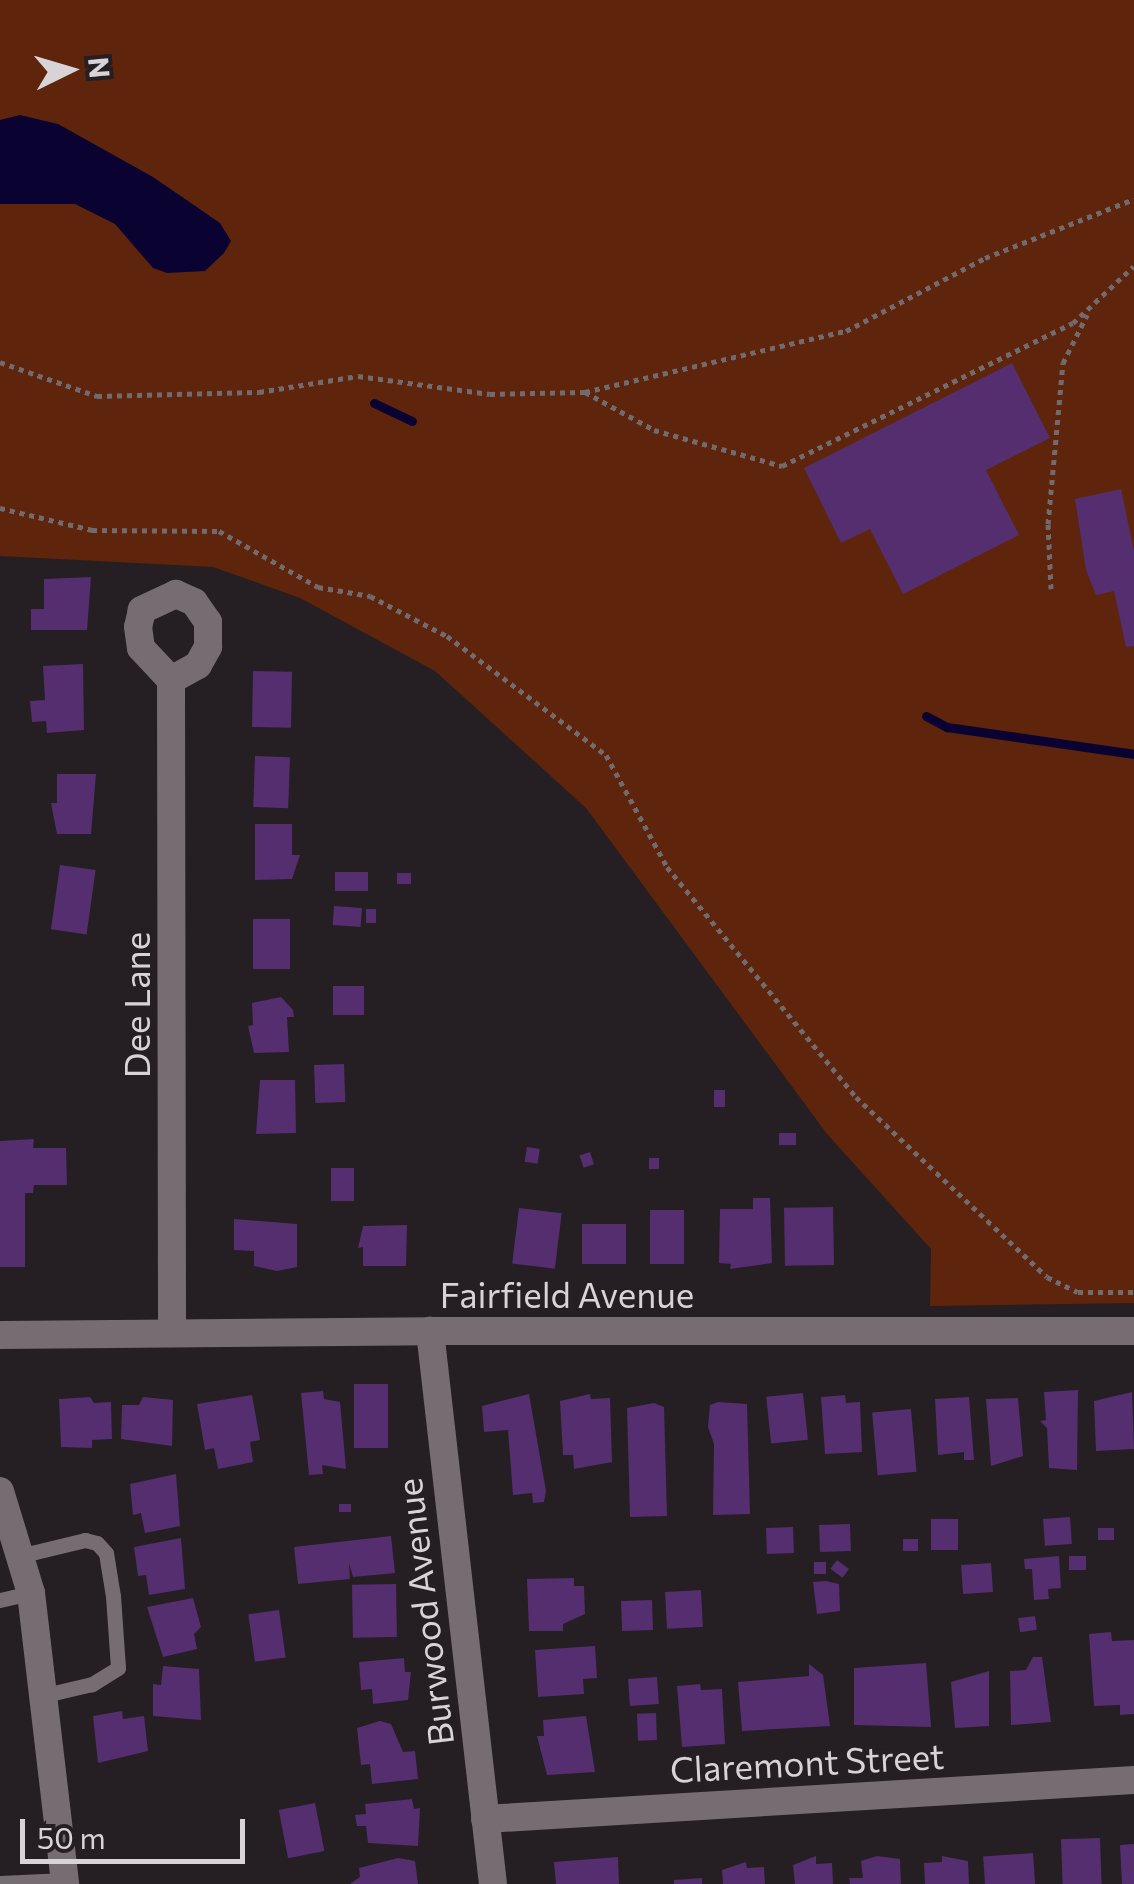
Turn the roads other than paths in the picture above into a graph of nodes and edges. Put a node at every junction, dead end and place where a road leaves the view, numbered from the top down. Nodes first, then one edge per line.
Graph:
1 (171, 680) dead end
2 (172, 1330) junction
3 (1134, 1331) edge
4 (430, 1332) junction
5 (0, 1334) edge
6 (0, 1491) edge
7 (23, 1554) junction
8 (31, 1593) junction
9 (0, 1600) edge
10 (45, 1695) junction
11 (1134, 1780) edge
12 (485, 1819) junction
13 (65, 1882) edge
14 (0, 1883) edge
15 (493, 1884) edge

1 - 2 street, Dee Lane
2 - 4 street, Fairfield Avenue
2 - 5 street, Fairfield Avenue
3 - 4 street, Fairfield Avenue
4 - 12 street, Burwood Avenue
6 - 7 street
7 - 8 street
7 - 10 lane
8 - 9 lane
8 - 10 street
10 - 13 street
11 - 12 street, Claremont Street
12 - 15 street, Burwood Avenue
13 - 14 lane

